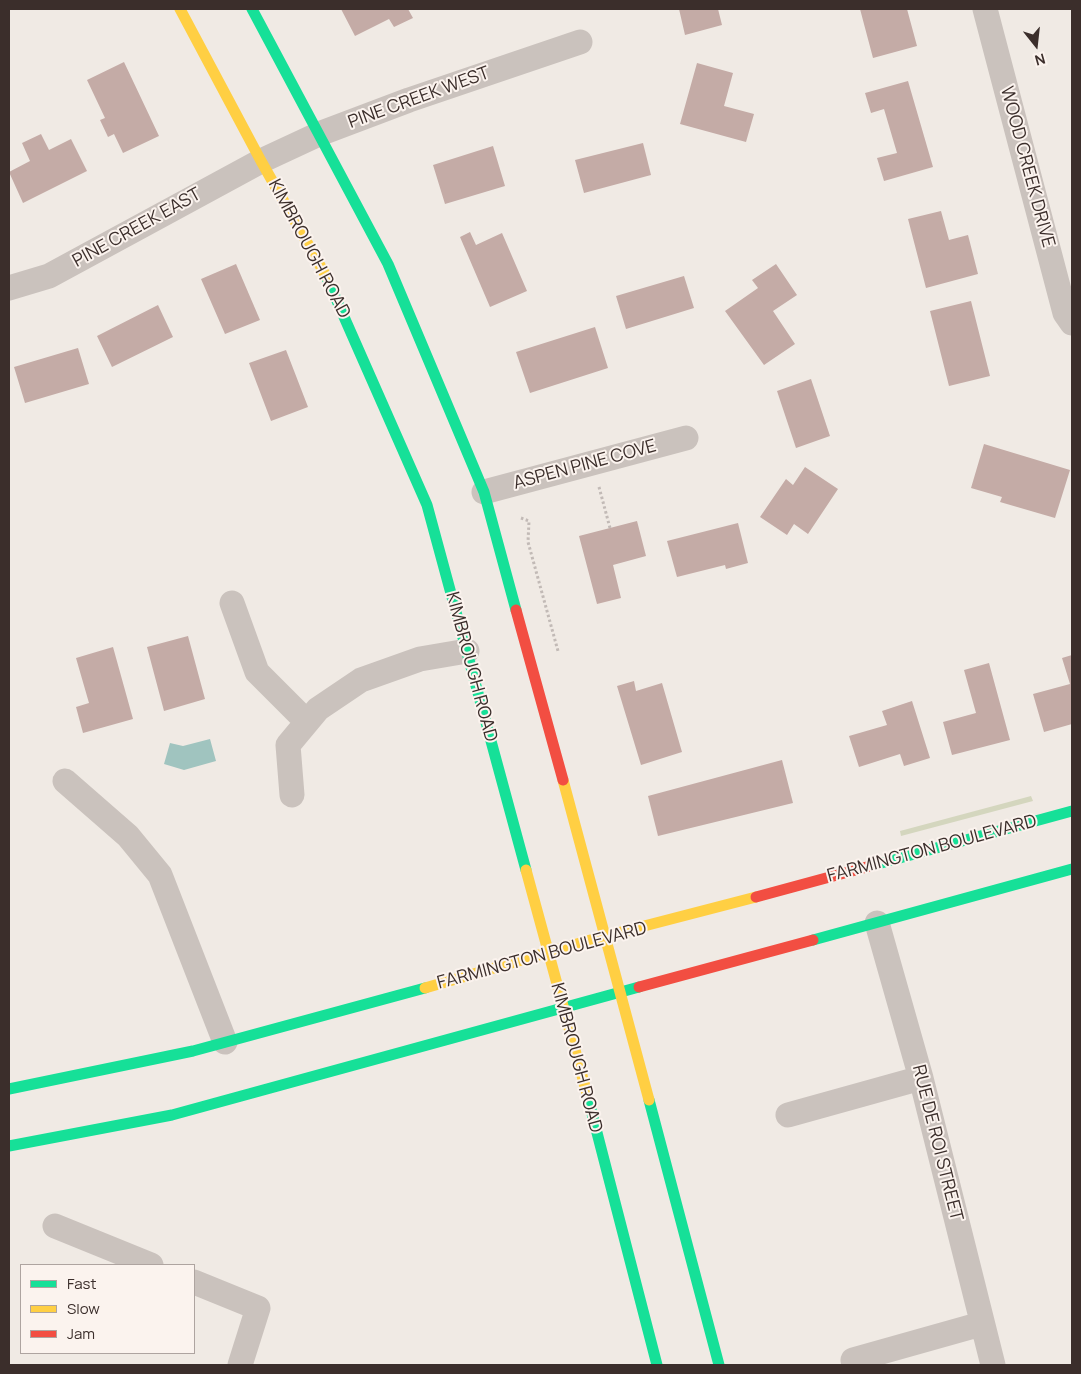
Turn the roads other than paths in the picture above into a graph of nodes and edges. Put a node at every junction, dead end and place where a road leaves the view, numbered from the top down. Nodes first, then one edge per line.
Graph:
1 (180, 9) edge
2 (252, 9) edge
3 (985, 9) edge
4 (580, 42) dead end
5 (319, 134) junction
6 (261, 161) junction
7 (9, 288) edge
8 (1072, 323) edge
9 (686, 438) dead end
10 (484, 492) junction
11 (232, 603) dead end
12 (466, 651) junction
13 (308, 722) junction
14 (65, 781) dead end
15 (292, 795) dead end
16 (1072, 811) edge
17 (1072, 869) edge
18 (876, 923) junction
19 (606, 935) junction
20 (548, 953) junction
21 (621, 992) junction
22 (564, 1008) junction
23 (225, 1042) junction
24 (921, 1078) junction
25 (9, 1089) edge
26 (788, 1115) dead end
27 (9, 1146) edge
28 (55, 1226) dead end
29 (150, 1264) edge
30 (195, 1282) edge
31 (981, 1324) junction
32 (853, 1360) dead end
33 (240, 1365) edge
34 (657, 1365) edge
35 (719, 1365) edge
36 (993, 1365) edge

1 - 6 street, KIMBROUGH ROAD
2 - 5 street
3 - 8 street, WOOD CREEK DRIVE
4 - 5 street, PINE CREEK WEST
5 - 6 street, PINE CREEK WEST
5 - 10 street
6 - 7 street, PINE CREEK EAST
6 - 12 street, KIMBROUGH ROAD
9 - 10 street, ASPEN PINE COVE
10 - 19 street
11 - 13 street
12 - 13 street
12 - 20 street, KIMBROUGH ROAD
13 - 15 street
14 - 23 street
16 - 19 street, FARMINGTON BOULEVARD
17 - 18 street
18 - 21 street
18 - 24 street, RUE DE ROI STREET
19 - 20 street, FARMINGTON BOULEVARD
19 - 21 street
20 - 22 street, KIMBROUGH ROAD
20 - 23 street, FARMINGTON BOULEVARD
21 - 22 street
21 - 35 street
22 - 27 street
22 - 34 street, KIMBROUGH ROAD
23 - 25 street, FARMINGTON BOULEVARD
24 - 26 street
24 - 31 street, RUE DE ROI STREET
28 - 29 street
30 - 33 street
31 - 32 street
31 - 36 street, RUE DE ROI STREET

